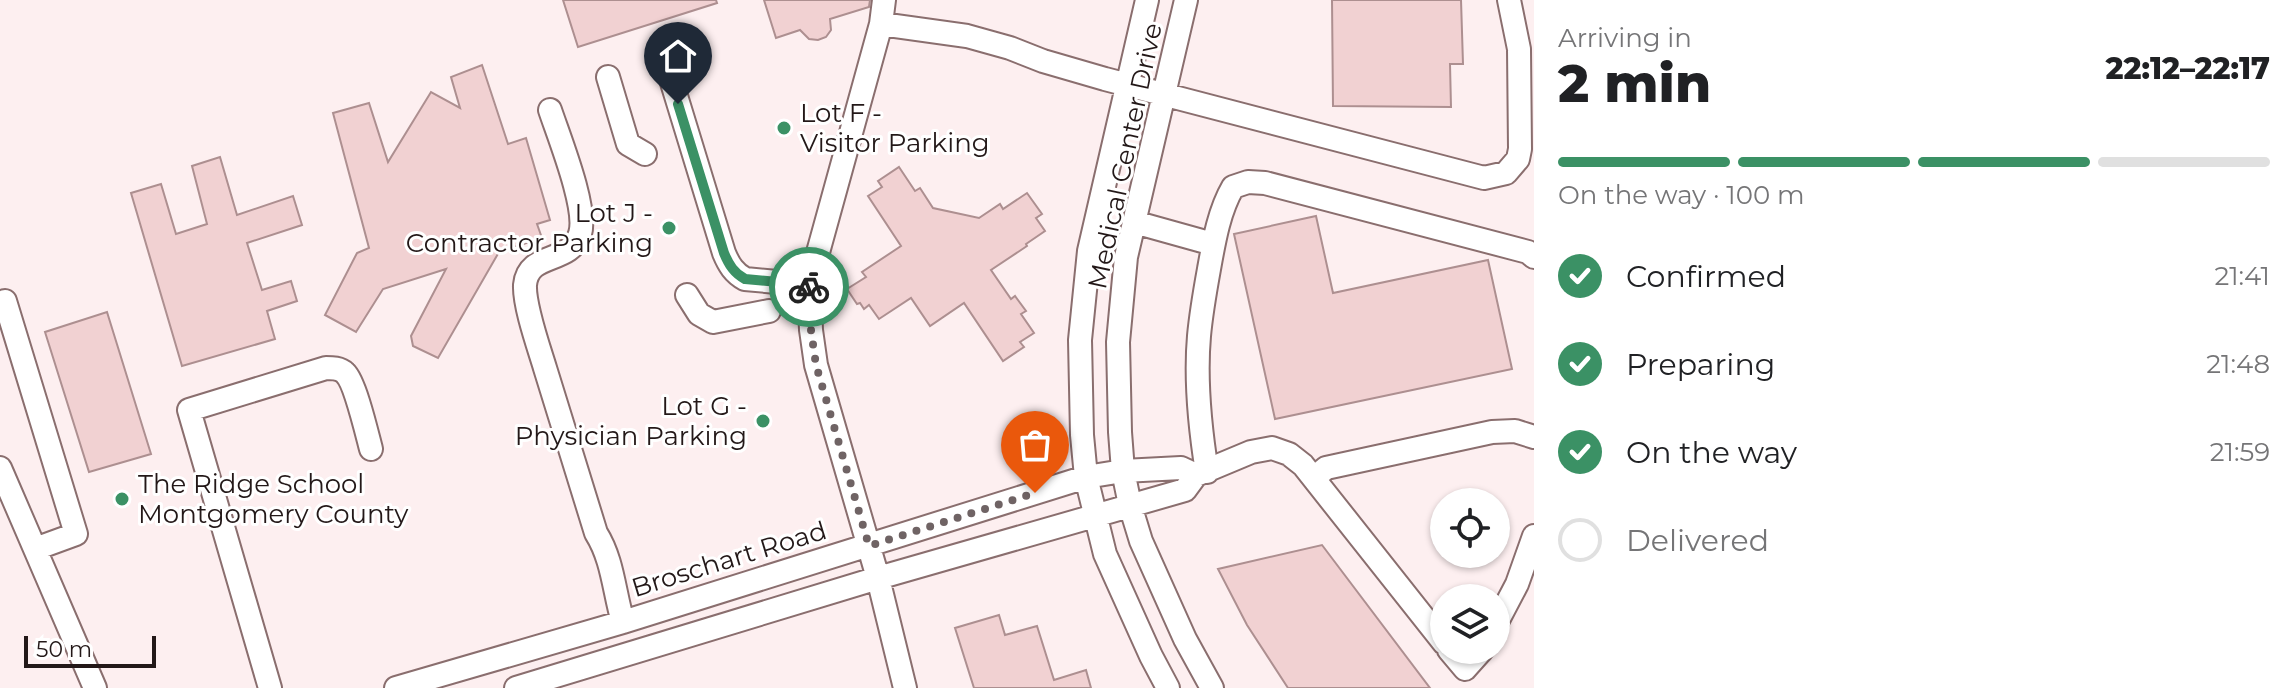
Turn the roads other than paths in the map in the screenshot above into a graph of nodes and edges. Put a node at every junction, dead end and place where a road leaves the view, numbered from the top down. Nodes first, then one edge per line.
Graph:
1 (884, 0) edge
2 (1147, 0) edge
3 (1186, 0) edge
4 (1509, 0) edge
5 (881, 24) junction
6 (662, 50) dead end
7 (608, 77) dead end
8 (1127, 85) junction
9 (1164, 94) junction
10 (550, 110) dead end
11 (645, 154) dead end
12 (1134, 222) junction
13 (1213, 244) junction
14 (1534, 257) edge
15 (809, 285) junction
16 (687, 295) dead end
17 (5, 301) dead end
18 (769, 311) dead end
19 (1534, 437) edge
20 (371, 449) dead end
21 (0, 468) edge
22 (1123, 471) junction
23 (1201, 473) junction
24 (1086, 477) junction
25 (1314, 478) junction
26 (1130, 505) junction
27 (1095, 515) junction
28 (1534, 536) edge
29 (869, 546) junction
30 (35, 549) junction
31 (878, 578) junction
32 (1510, 597) edge
33 (623, 622) junction
34 (1430, 625) edge
35 (95, 688) edge
36 (270, 688) edge
37 (396, 688) edge
38 (516, 688) edge
39 (905, 688) edge
40 (1168, 688) edge
41 (1212, 688) edge

1 - 5 street
2 - 8 street, Medical Center Drive
3 - 9 street, Medical Center Drive
4 - 9 street
5 - 8 street
5 - 15 street
6 - 15 street
7 - 11 street
8 - 9 street
8 - 24 street, Medical Center Drive
9 - 12 street, Medical Center Drive
10 - 33 street
12 - 13 street
12 - 22 street, Medical Center Drive
13 - 14 street
13 - 23 street
15 - 29 street
16 - 18 street
17 - 30 street
19 - 25 street
20 - 36 street
21 - 30 street
22 - 23 street, Broschart Road
22 - 24 street, Broschart Road
22 - 26 street, Medical Center Drive
23 - 25 street
23 - 26 street
24 - 27 street, Medical Center Drive
24 - 29 street, Broschart Road
25 - 34 street
26 - 27 street
26 - 41 street, Medical Center Drive
27 - 31 street
27 - 40 street, Medical Center Drive
28 - 32 street
29 - 31 street
29 - 33 street, Broschart Road
30 - 35 street
31 - 38 street
31 - 39 street
33 - 37 street, Broschart Road

